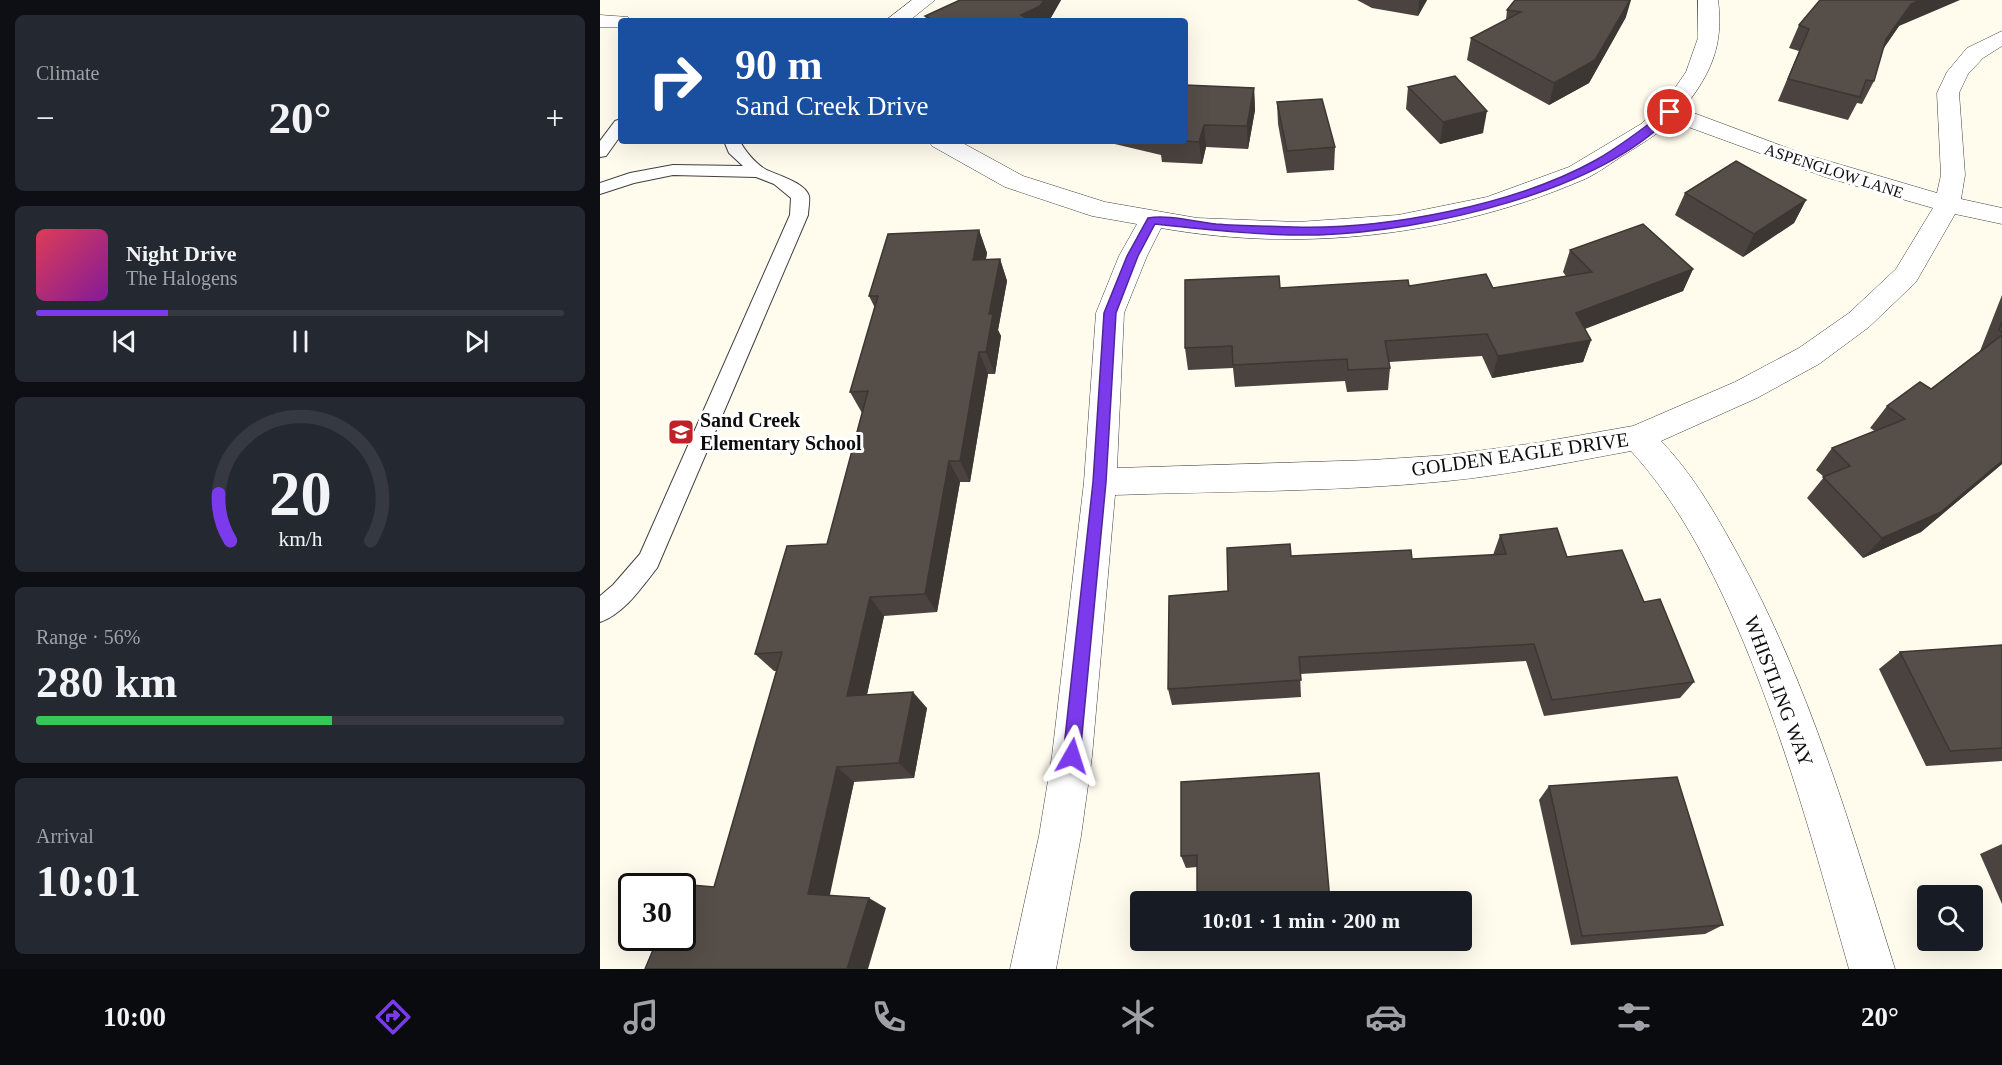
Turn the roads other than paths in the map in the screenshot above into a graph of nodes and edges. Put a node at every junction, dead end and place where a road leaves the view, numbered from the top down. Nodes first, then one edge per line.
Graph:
1 (925, 0) edge
2 (1708, 0) edge
3 (898, 18) edge
4 (600, 21) edge
5 (618, 21) edge
6 (2002, 37) edge
7 (1670, 112) junction
8 (618, 128) edge
9 (733, 144) edge
10 (946, 144) edge
11 (600, 152) edge
12 (758, 172) junction
13 (600, 189) edge
14 (1947, 206) junction
15 (2002, 216) edge
16 (1152, 220) junction
17 (1638, 437) junction
18 (1100, 482) junction
19 (600, 611) edge
20 (1034, 969) edge
21 (1872, 969) edge

1 - 3 street
2 - 7 street
4 - 5 street
6 - 14 street, GOLDEN EAGLE DRIVE
7 - 14 street, ASPENGLOW LANE
7 - 16 street
8 - 11 lane
9 - 12 lane
10 - 16 street
12 - 13 lane
12 - 19 lane
14 - 15 street, ASPENGLOW LANE
14 - 17 street, GOLDEN EAGLE DRIVE
16 - 18 street
17 - 18 street, GOLDEN EAGLE DRIVE
17 - 21 street, WHISTLING WAY
18 - 20 street

